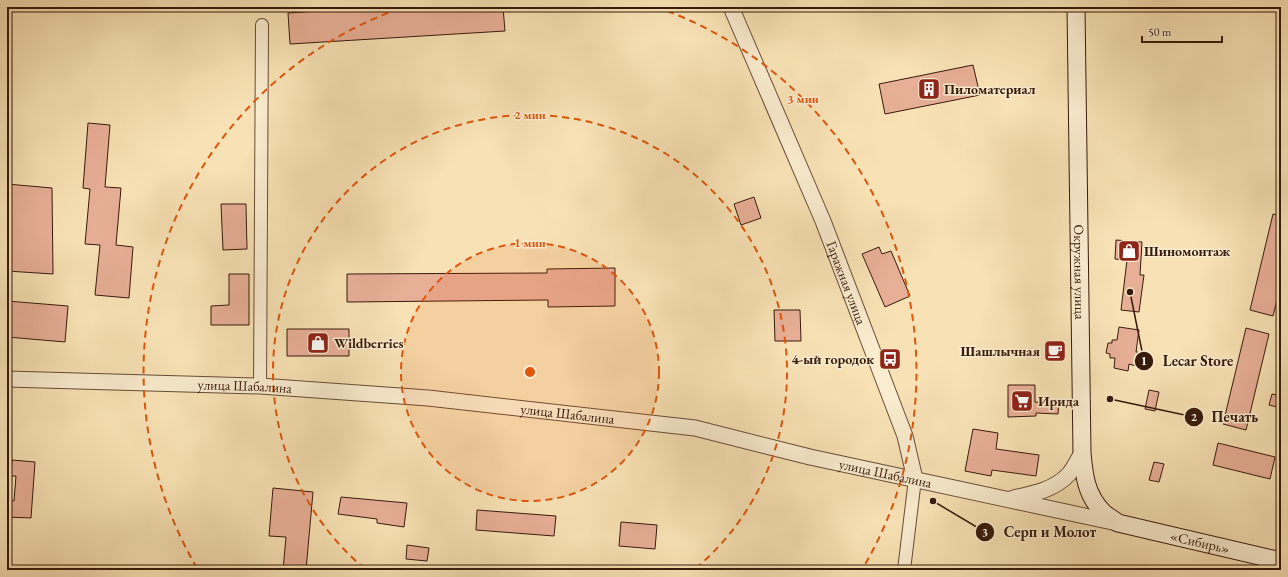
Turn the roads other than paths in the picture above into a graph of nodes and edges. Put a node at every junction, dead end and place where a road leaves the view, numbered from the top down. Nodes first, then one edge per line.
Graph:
1 (731, 7) edge
2 (1076, 7) edge
3 (262, 25) dead end
4 (7, 379) edge
5 (260, 386) junction
6 (1082, 453) junction
7 (915, 479) junction
8 (1007, 499) junction
9 (1118, 523) junction
10 (1281, 561) edge
11 (904, 570) edge

1 - 7 street, Гаражная улица
2 - 6 main road, Окружная улица
3 - 5 street
4 - 5 street, улица Шабалина
5 - 7 street, улица Шабалина
6 - 8 street
6 - 9 main road, Окружная улица
7 - 8 street, улица Шабалина
7 - 11 street, Гаражная улица
8 - 9 street, улица Шабалина
9 - 10 main road, «Сибирь»

